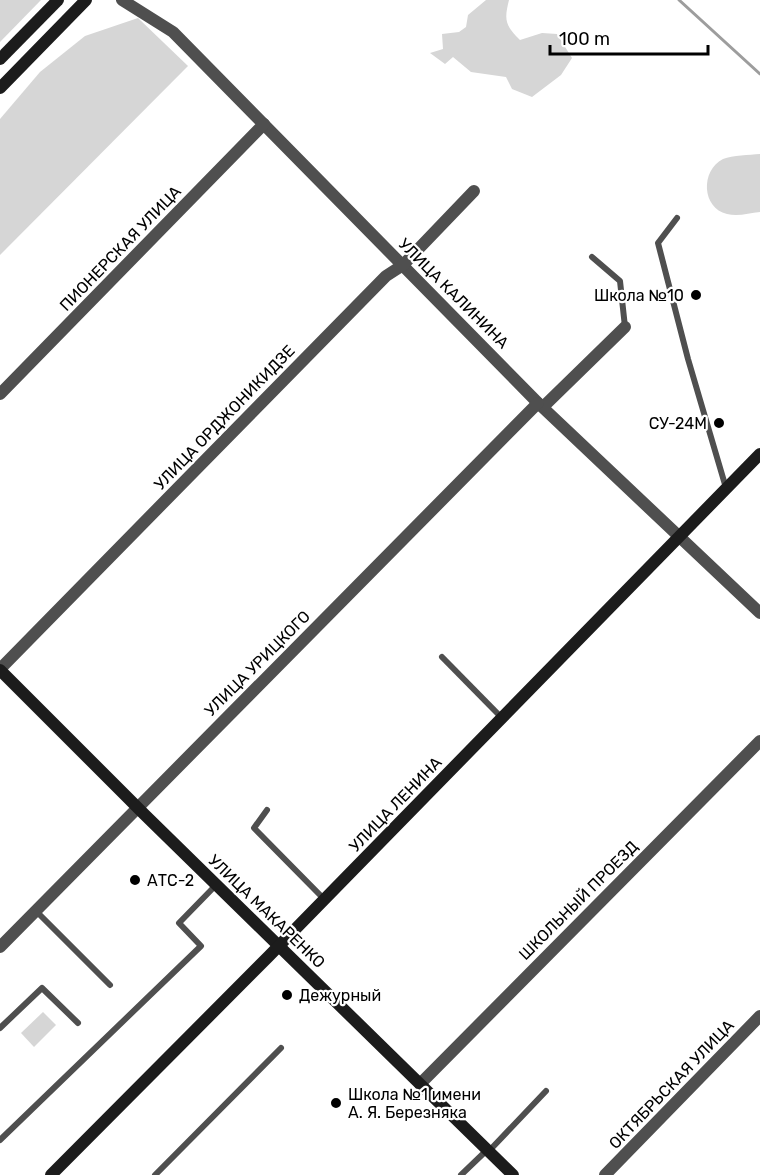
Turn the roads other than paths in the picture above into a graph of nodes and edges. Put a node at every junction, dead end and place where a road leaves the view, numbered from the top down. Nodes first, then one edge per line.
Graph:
1 (58, 0) edge
2 (86, 0) edge
3 (122, 0) edge
4 (0, 59) edge
5 (0, 88) edge
6 (264, 124) junction
7 (474, 191) dead end
8 (677, 218) dead end
9 (592, 257) dead end
10 (403, 265) junction
11 (625, 327) joint
12 (0, 394) edge
13 (541, 405) junction
14 (760, 454) edge
15 (726, 488) junction
16 (680, 536) junction
17 (760, 613) edge
18 (442, 657) dead end
19 (0, 670) edge
20 (502, 718) junction
21 (760, 741) edge
22 (137, 807) junction
23 (267, 810) dead end
24 (216, 884) junction
25 (324, 900) junction
26 (36, 911) junction
27 (279, 946) junction
28 (0, 947) edge
29 (110, 985) dead end
30 (760, 1016) edge
31 (78, 1023) dead end
32 (0, 1028) edge
33 (281, 1048) dead end
34 (420, 1084) junction
35 (546, 1091) dead end
36 (0, 1140) edge
37 (488, 1151) junction
38 (51, 1175) edge
39 (155, 1175) edge
40 (461, 1175) edge
41 (513, 1175) edge
42 (605, 1175) edge

1 - 4 street
2 - 5 street
3 - 6 street, УЛИЦА КАЛИНИНА
6 - 10 street, УЛИЦА КАЛИНИНА
6 - 12 street, ПИОНЕРСКАЯ УЛИЦА
7 - 10 street, УЛИЦА ОРДЖОНИКИДЗЕ
8 - 15 lane
9 - 11 lane
10 - 13 street, УЛИЦА КАЛИНИНА
10 - 19 street, УЛИЦА ОРДЖОНИКИДЗЕ
11 - 13 street, УЛИЦА УРИЦКОГО
13 - 16 street, УЛИЦА КАЛИНИНА
13 - 22 street, УЛИЦА УРИЦКОГО
14 - 15 street, УЛИЦА ЛЕНИНА
15 - 16 street, УЛИЦА ЛЕНИНА
16 - 17 street, УЛИЦА КАЛИНИНА
16 - 20 street, УЛИЦА ЛЕНИНА
18 - 20 lane
19 - 22 street, УЛИЦА МАКАРЕНКО
20 - 25 street, УЛИЦА ЛЕНИНА
21 - 34 street, ШКОЛЬНЫЙ ПРОЕЗД
22 - 24 street, УЛИЦА МАКАРЕНКО
22 - 26 street, УЛИЦА УРИЦКОГО
23 - 25 lane
24 - 27 street, УЛИЦА МАКАРЕНКО
24 - 36 lane
25 - 27 street, УЛИЦА ЛЕНИНА
26 - 28 street, УЛИЦА УРИЦКОГО
26 - 29 lane
27 - 34 street, УЛИЦА МАКАРЕНКО
27 - 38 street, УЛИЦА ЛЕНИНА
30 - 42 street, ОКТЯБРЬСКАЯ УЛИЦА
31 - 32 lane
33 - 39 lane
34 - 37 street, УЛИЦА МАКАРЕНКО
35 - 37 lane
37 - 40 lane
37 - 41 street, УЛИЦА МАКАРЕНКО

